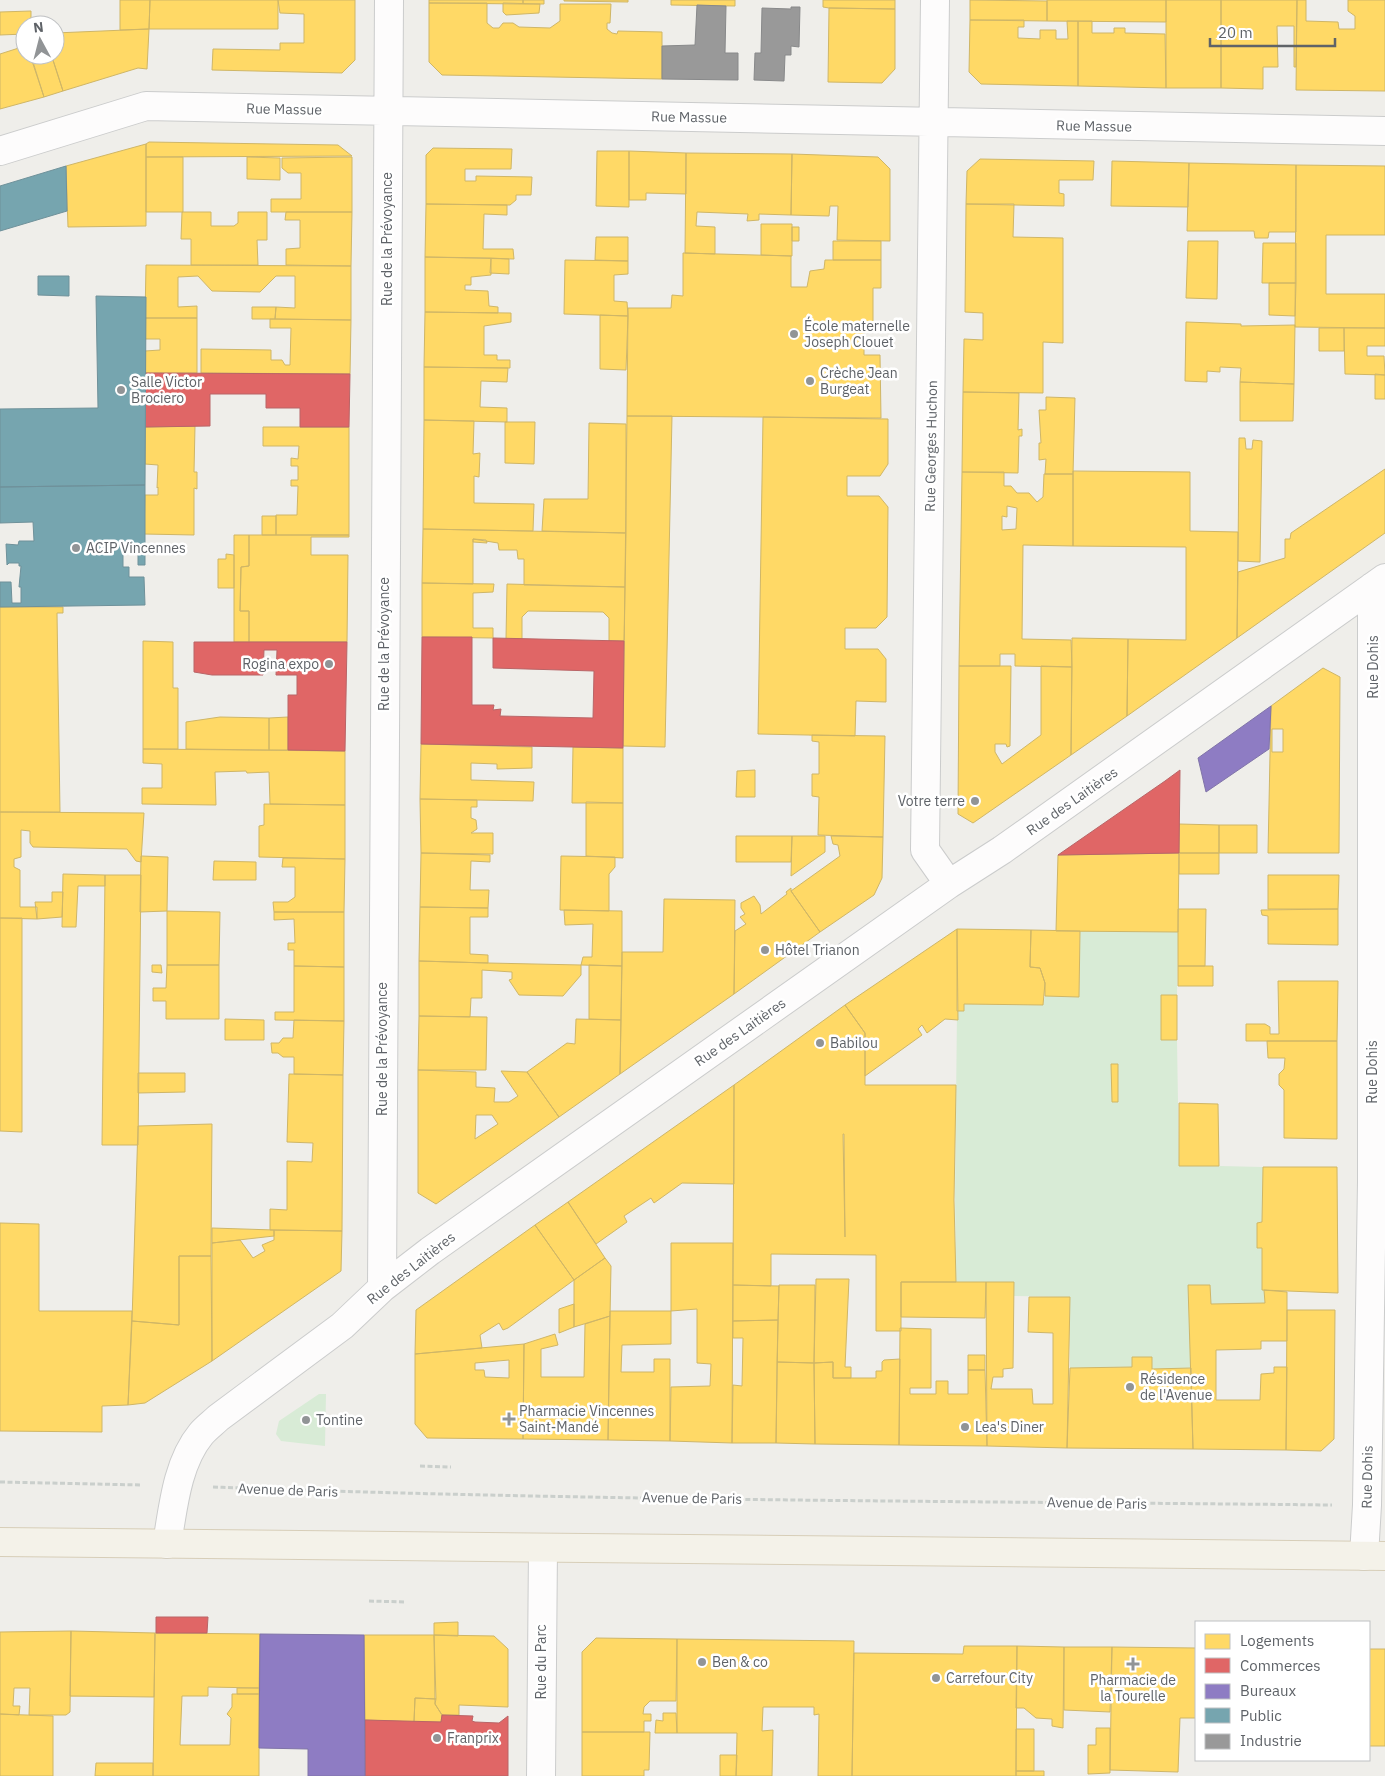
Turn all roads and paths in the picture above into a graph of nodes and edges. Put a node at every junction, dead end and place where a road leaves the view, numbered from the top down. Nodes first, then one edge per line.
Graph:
1 (389, 0) edge
2 (935, 0) edge
3 (388, 111) junction
4 (935, 124) junction
5 (1385, 131) edge
6 (0, 150) edge
7 (1379, 583) edge
8 (949, 884) junction
9 (382, 1288) junction
10 (420, 1466) dead end
11 (451, 1467) dead end
12 (0, 1482) edge
13 (178, 1486) junction
14 (1367, 1505) junction
15 (0, 1542) edge
16 (167, 1544) junction
17 (543, 1548) junction
18 (1374, 1556) edge
19 (369, 1601) dead end
20 (406, 1602) dead end
21 (541, 1776) edge

1 - 3 street, Rue de la Prévoyance
2 - 4 street, Rue Georges Huchon
3 - 4 street, Rue Massue
3 - 6 street, Rue Massue
3 - 9 street, Rue de la Prévoyance
4 - 5 street, Rue Massue
4 - 8 street, Rue Georges Huchon
7 - 8 street, Rue des Laitières
7 - 14 street, Rue Dohis
8 - 9 street, Rue des Laitières
9 - 13 street, Rue des Laitières
10 - 11 path
12 - 13 path, Avenue de Paris
13 - 14 path, Avenue de Paris
13 - 16 street, Rue des Laitières
14 - 18 street, Rue Dohis
15 - 16 main road
16 - 17 main road
17 - 18 main road
17 - 21 street, Rue du Parc
19 - 20 path

